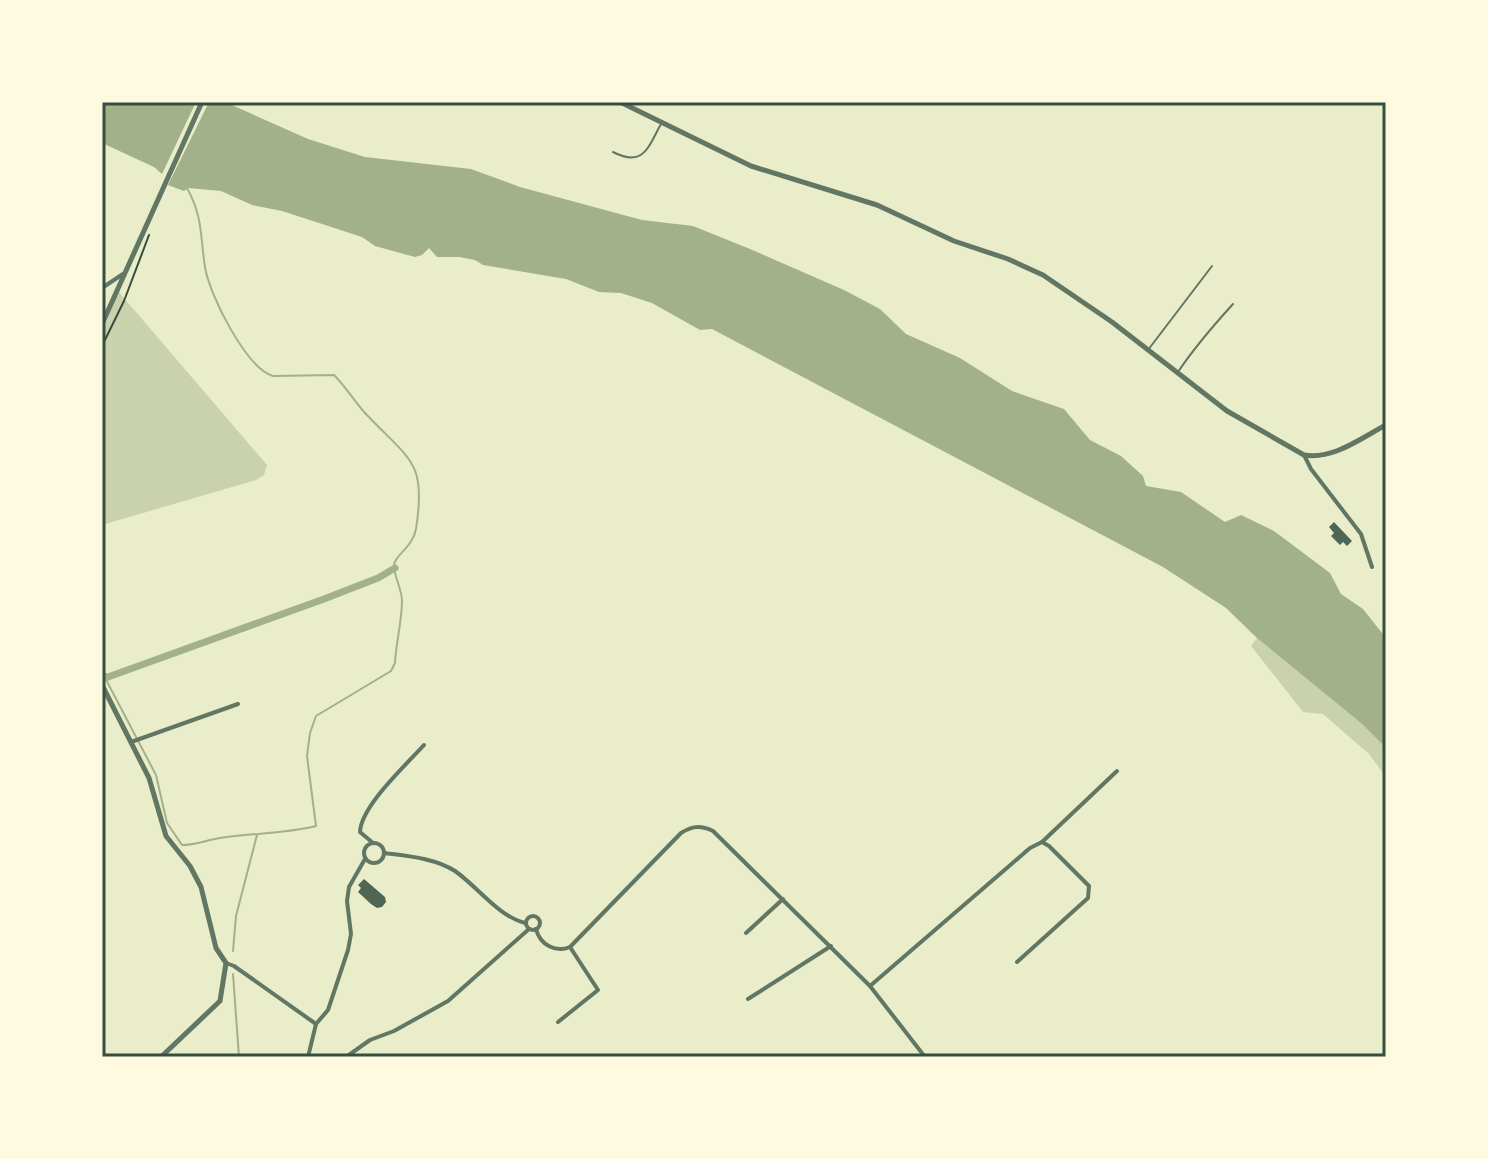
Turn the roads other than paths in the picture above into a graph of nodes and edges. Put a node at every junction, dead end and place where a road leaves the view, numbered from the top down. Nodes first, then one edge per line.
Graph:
1 (202, 102) edge
2 (620, 102) edge
3 (661, 123) junction
4 (613, 152) dead end
5 (1212, 266) dead end
6 (127, 272) junction
7 (102, 288) edge
8 (1233, 304) dead end
9 (102, 324) edge
10 (1147, 351) junction
11 (1177, 373) junction
12 (1386, 425) edge
13 (1304, 455) junction
14 (1372, 567) dead end
15 (102, 685) edge
16 (238, 704) dead end
17 (131, 742) junction
18 (424, 745) dead end
19 (1117, 771) dead end
20 (1042, 842) junction
21 (373, 843) junction
22 (384, 853) junction
23 (365, 859) junction
24 (783, 899) junction
25 (525, 923) junction
26 (529, 929) junction
27 (536, 929) junction
28 (746, 933) dead end
29 (831, 946) junction
30 (570, 947) junction
31 (1017, 962) dead end
32 (226, 963) junction
33 (870, 986) junction
34 (748, 999) dead end
35 (558, 1022) dead end
36 (316, 1024) junction
37 (161, 1057) edge
38 (308, 1057) edge
39 (346, 1057) edge
40 (925, 1057) edge

1 - 6 street
2 - 3 street
3 - 4 lane
3 - 10 street
5 - 10 lane
6 - 7 street
6 - 9 street
8 - 11 lane
10 - 11 street
11 - 13 street
12 - 13 street
13 - 14 street
15 - 17 street
16 - 17 street
17 - 32 street
18 - 21 street
19 - 20 street
20 - 31 street
20 - 33 street
21 - 22 street
21 - 23 street
22 - 23 street
22 - 25 street
23 - 36 street
24 - 28 street
24 - 29 street
24 - 30 street
25 - 26 street
25 - 27 street
26 - 27 street
26 - 39 street
27 - 30 street
29 - 33 street
29 - 34 street
30 - 35 street
32 - 36 street
32 - 37 street
33 - 40 street
36 - 38 street

